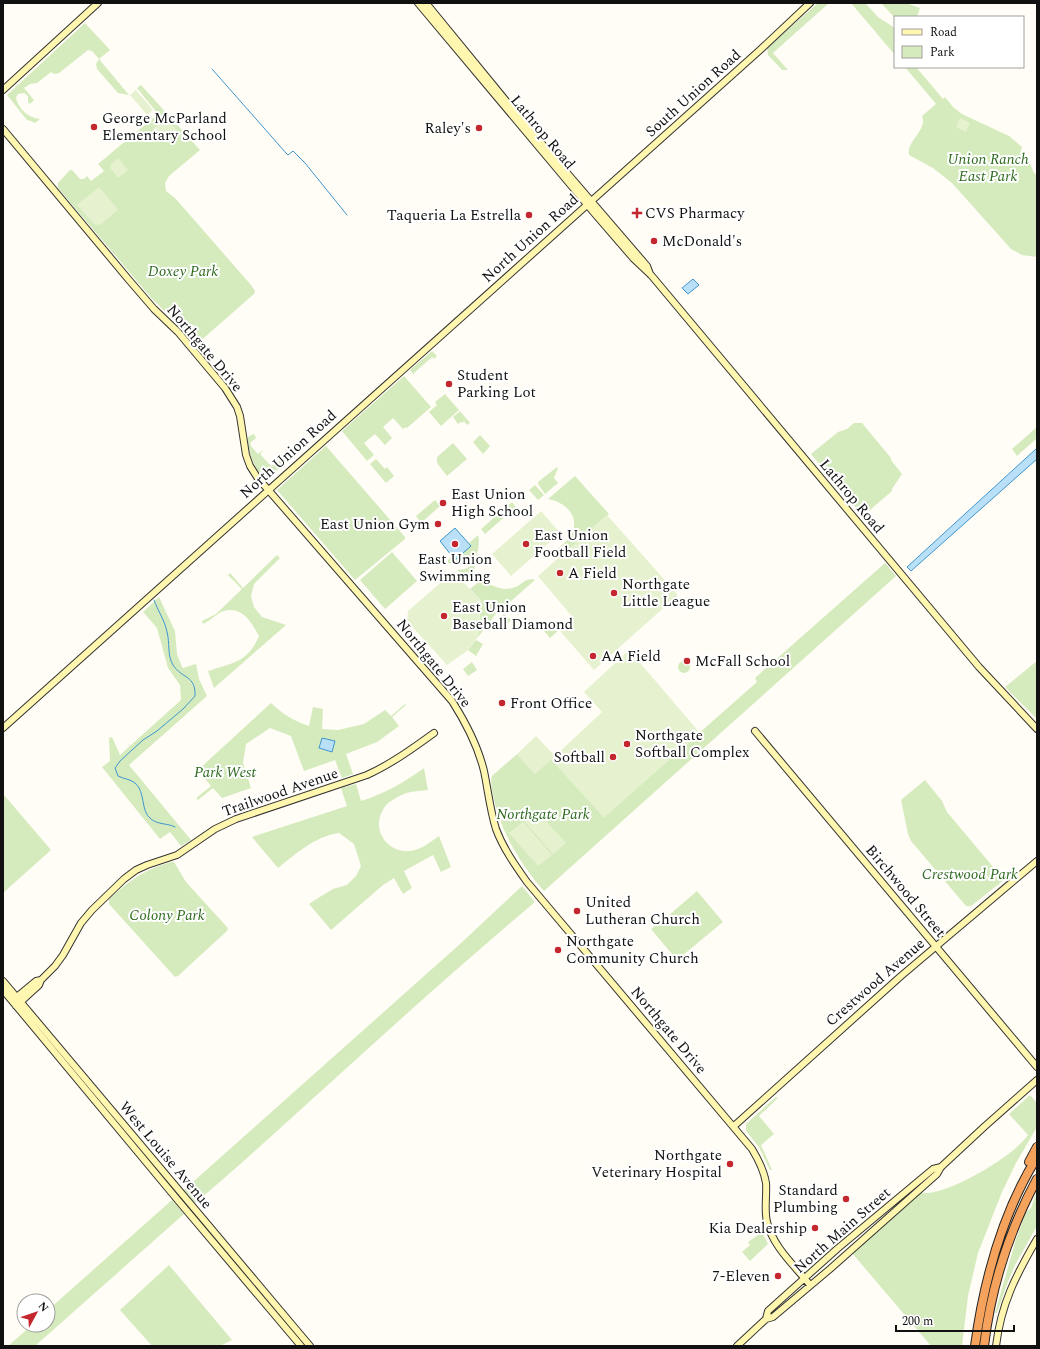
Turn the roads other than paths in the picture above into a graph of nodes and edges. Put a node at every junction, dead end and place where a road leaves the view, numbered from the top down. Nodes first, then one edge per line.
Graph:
1 (98, 3) edge
2 (418, 3) edge
3 (426, 3) edge
4 (810, 3) edge
5 (487, 83) junction
6 (3, 90) edge
7 (3, 129) edge
8 (589, 202) junction
9 (268, 490) junction
10 (3, 728) edge
11 (1037, 729) edge
12 (755, 731) dead end
13 (434, 733) dead end
14 (1037, 861) edge
15 (935, 946) junction
16 (3, 981) edge
17 (3, 990) edge
18 (16, 1001) junction
19 (1037, 1067) edge
20 (1037, 1080) edge
21 (734, 1126) junction
22 (1037, 1147) edge
23 (1037, 1157) edge
24 (941, 1167) junction
25 (1037, 1179) edge
26 (1001, 1232) junction
27 (1037, 1238) edge
28 (805, 1278) junction
29 (810, 1285) junction
30 (766, 1319) junction
31 (301, 1346) edge
32 (310, 1346) edge
33 (736, 1346) edge
34 (975, 1346) edge
35 (984, 1346) edge
36 (996, 1346) edge

1 - 6 street
2 - 5 street, Lathrop Road
3 - 5 street, Lathrop Road
4 - 8 street, South Union Road
5 - 8 street, Lathrop Road
7 - 9 street, Northgate Drive
8 - 9 street, North Union Road
8 - 11 street, Lathrop Road
9 - 10 street, North Union Road
9 - 21 street, Northgate Drive
12 - 15 street, Birchwood Street
13 - 18 street, Trailwood Avenue
14 - 15 street, Crestwood Avenue
15 - 19 street, Birchwood Street
15 - 21 street, Crestwood Avenue
16 - 18 street, West Louise Avenue
17 - 18 street, West Louise Avenue
18 - 31 street, West Louise Avenue
18 - 32 street, West Louise Avenue
20 - 24 street, North Main Street
21 - 28 street, Northgate Drive
22 - 26 highway
23 - 26 highway
24 - 28 street, North Main Street
24 - 29 street, North Main Street
25 - 35 highway
26 - 34 highway
27 - 36 street
28 - 29 street, Northgate Drive
28 - 30 street, North Main Street
29 - 30 street, North Main Street
30 - 33 street, North Main Street

